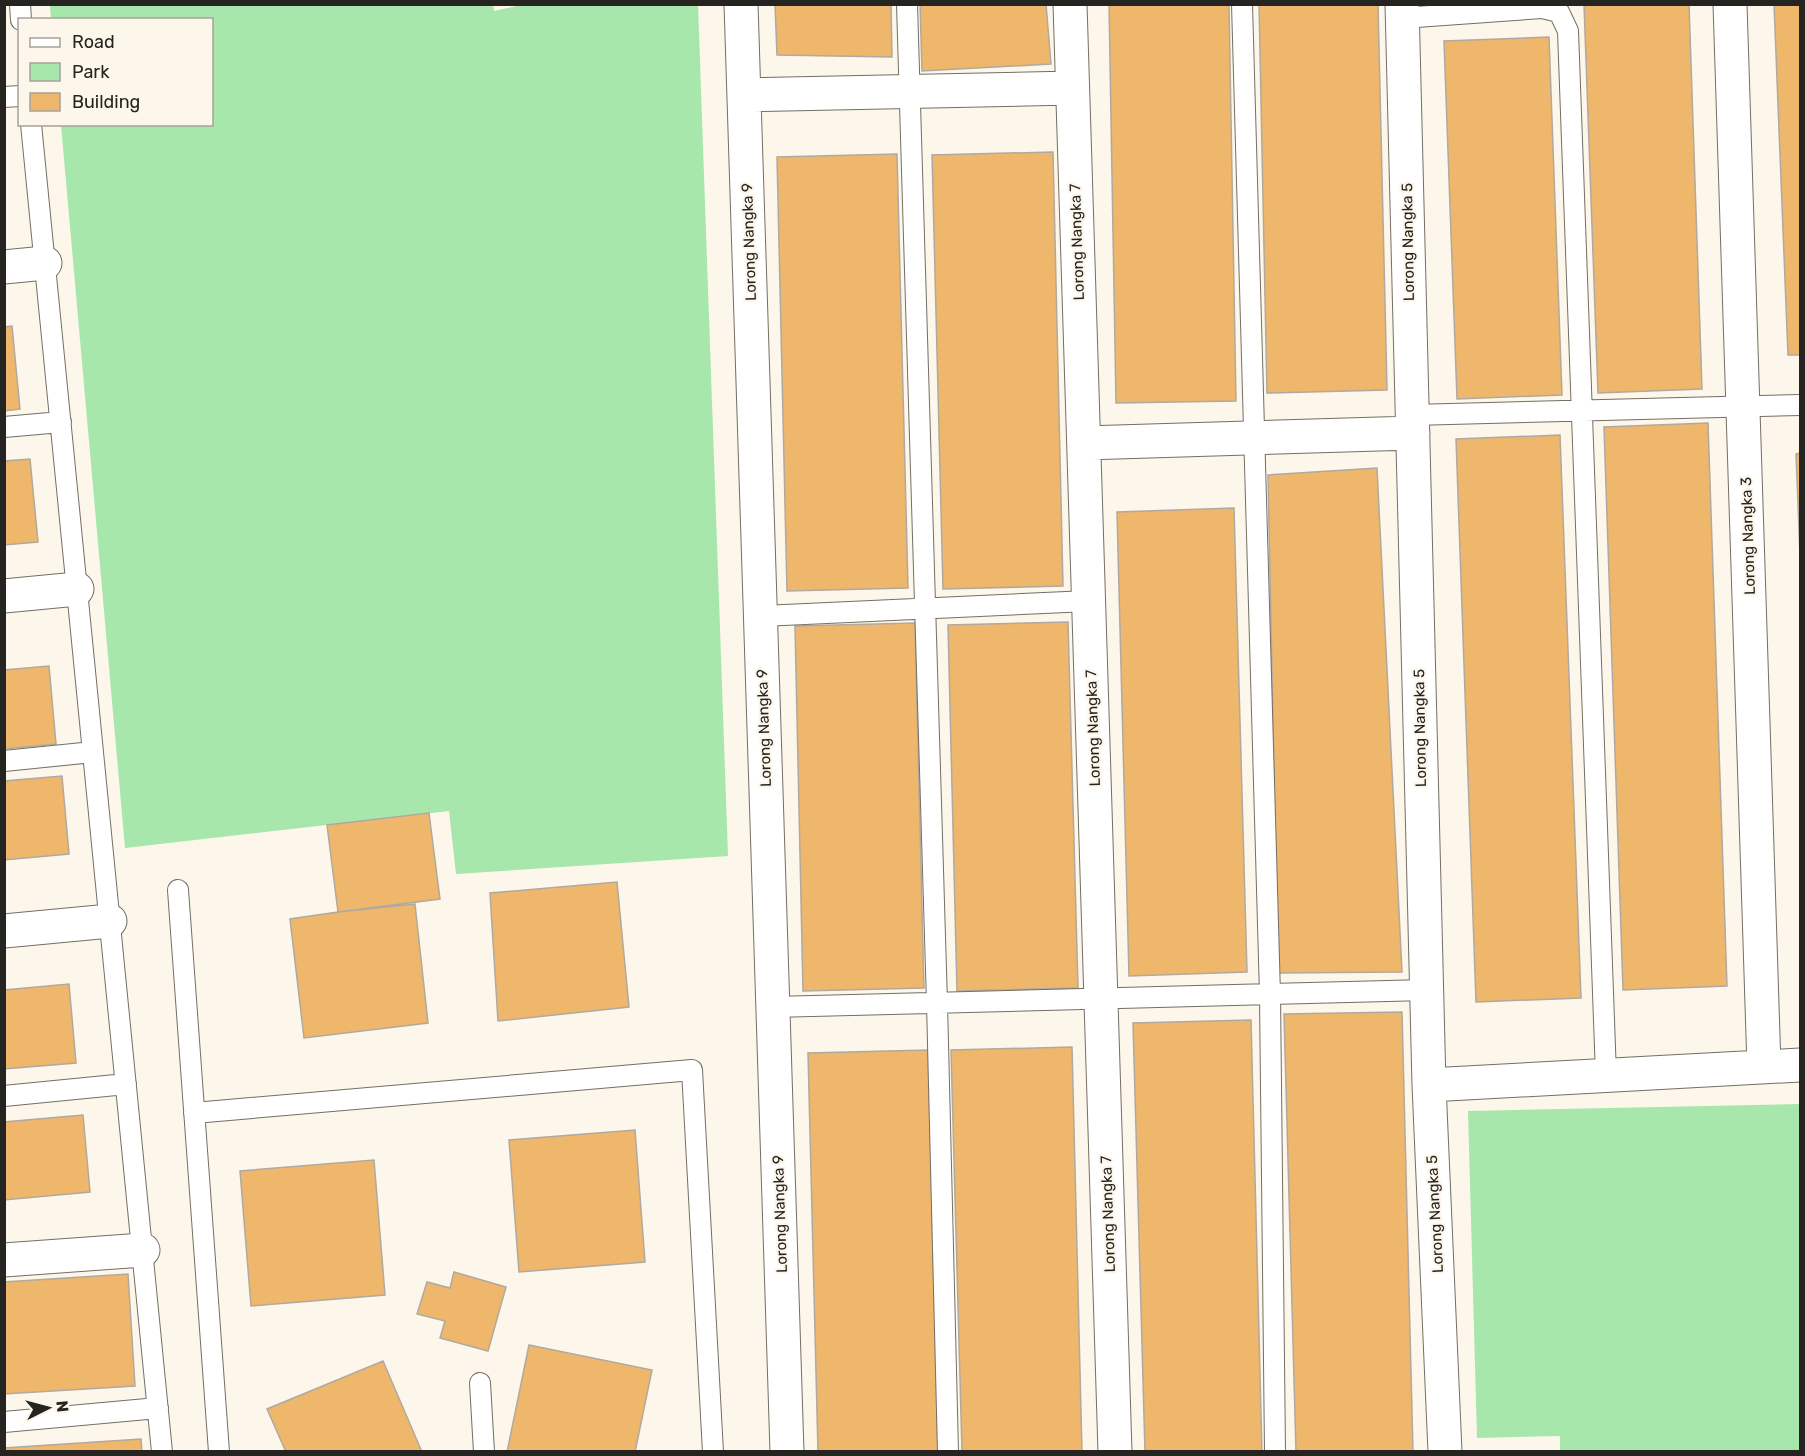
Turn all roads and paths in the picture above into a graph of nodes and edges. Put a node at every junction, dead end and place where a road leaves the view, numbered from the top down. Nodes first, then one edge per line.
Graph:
1 (741, 4) edge
2 (907, 4) edge
3 (1070, 4) edge
4 (1242, 4) edge
5 (1730, 4) edge
6 (1402, 11) edge
7 (1072, 88) junction
8 (909, 92) junction
9 (744, 95) junction
10 (31, 126) edge
11 (45, 263) junction
12 (4, 267) edge
13 (1800, 405) edge
14 (1744, 406) junction
15 (1581, 410) junction
16 (61, 422) junction
17 (1412, 424) junction
18 (4, 427) edge
19 (1256, 438) junction
20 (1084, 443) junction
21 (77, 589) junction
22 (4, 596) edge
23 (1089, 601) junction
24 (926, 607) junction
25 (761, 616) junction
26 (93, 752) junction
27 (4, 761) edge
28 (178, 890) dead end
29 (110, 921) junction
30 (4, 931) edge
31 (1427, 990) junction
32 (1270, 995) junction
33 (1101, 1000) junction
34 (938, 1003) junction
35 (773, 1007) junction
36 (1800, 1065) edge
37 (1764, 1067) junction
38 (1606, 1076) junction
39 (126, 1084) junction
40 (1429, 1085) junction
41 (4, 1096) edge
42 (194, 1113) junction
43 (143, 1250) junction
44 (4, 1260) edge
45 (480, 1383) dead end
46 (158, 1408) junction
47 (4, 1422) edge
48 (162, 1452) edge
49 (219, 1452) edge
50 (484, 1452) edge
51 (713, 1452) edge
52 (787, 1452) edge
53 (948, 1452) edge
54 (1115, 1452) edge
55 (1275, 1452) edge
56 (1446, 1452) edge

1 - 9 street, Lorong Nangka 9
2 - 8 lane
3 - 7 street, Lorong Nangka 7
4 - 19 lane
5 - 14 street, Lorong Nangka 3
6 - 15 lane
6 - 17 street, Lorong Nangka 5
7 - 8 street
7 - 20 street, Lorong Nangka 7
8 - 9 street
8 - 24 lane
9 - 25 street, Lorong Nangka 9
10 - 11 lane
11 - 12 street
11 - 16 lane
13 - 14 lane
14 - 15 lane
14 - 37 street, Lorong Nangka 3
15 - 17 lane
15 - 38 lane
16 - 18 lane
16 - 21 lane
17 - 19 street
17 - 31 street, Lorong Nangka 5
19 - 20 street
19 - 32 lane
20 - 23 street, Lorong Nangka 7
21 - 22 street
21 - 26 lane
23 - 24 lane
23 - 33 street, Lorong Nangka 7
24 - 25 lane
24 - 34 lane
25 - 35 street, Lorong Nangka 9
26 - 27 lane
26 - 29 lane
28 - 42 lane
29 - 30 street
29 - 39 lane
31 - 32 lane
31 - 40 street, Lorong Nangka 5
32 - 33 lane
32 - 55 lane
33 - 34 lane
33 - 54 street, Lorong Nangka 7
34 - 35 lane
34 - 53 lane
35 - 52 street, Lorong Nangka 9
36 - 37 street
37 - 38 street
38 - 40 street
39 - 41 lane
39 - 43 lane
40 - 56 street, Lorong Nangka 5
42 - 49 lane
42 - 51 lane
43 - 44 street
43 - 46 lane
45 - 50 lane
46 - 47 lane
46 - 48 lane

